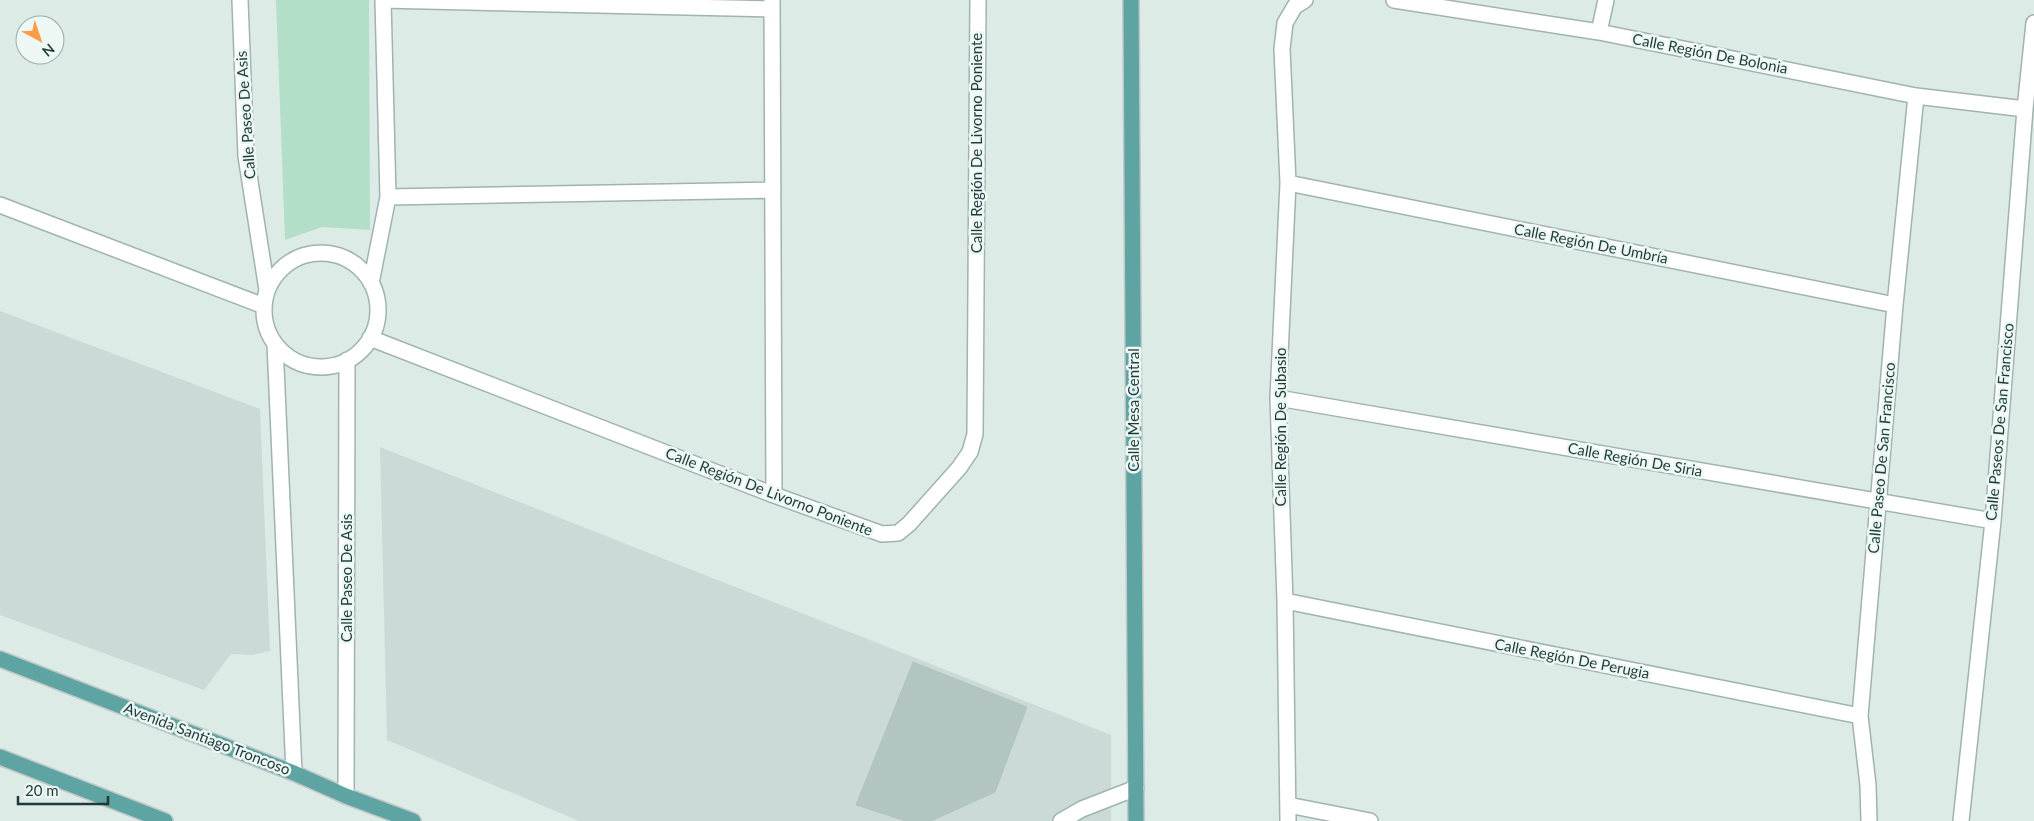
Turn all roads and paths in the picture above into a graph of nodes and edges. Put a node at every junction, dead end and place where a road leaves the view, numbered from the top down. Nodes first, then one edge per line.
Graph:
1 (240, 0) edge
2 (383, 0) edge
3 (978, 0) edge
4 (1131, 0) edge
5 (1394, 0) edge
6 (1606, 0) edge
7 (1300, 3) edge
8 (772, 5) edge
9 (2034, 23) edge
10 (1599, 32) junction
11 (1916, 96) junction
12 (2025, 110) junction
13 (1288, 182) junction
14 (773, 190) junction
15 (388, 197) junction
16 (0, 205) edge
17 (371, 283) junction
18 (267, 290) junction
19 (1895, 305) junction
20 (264, 306) junction
21 (370, 338) junction
22 (275, 344) junction
23 (347, 360) junction
24 (1278, 398) junction
25 (774, 495) junction
26 (1878, 502) junction
27 (1993, 521) junction
28 (1285, 602) junction
29 (0, 659) edge
30 (1860, 716) junction
31 (0, 757) edge
32 (294, 773) junction
33 (1136, 788) junction
34 (346, 796) junction
35 (1288, 805) junction
36 (165, 821) edge
37 (413, 821) edge
38 (1061, 821) edge
39 (1136, 821) edge
40 (1288, 821) edge
41 (1370, 821) edge
42 (1869, 821) edge
43 (1961, 821) edge

1 - 18 street, Calle Paseo De Asis
2 - 8 street
2 - 15 street
3 - 25 street, Calle Región De Livorno Poniente
4 - 33 main road, Calle Mesa Central
5 - 10 street, Calle Región De Bolonia
6 - 10 street
7 - 13 street, Calle Región De Subasio
8 - 14 street
9 - 12 street, Calle Paseos De San Francisco
10 - 11 street, Calle Región De Bolonia
11 - 12 street, Calle Región De Bolonia
11 - 19 street, Calle Paseo De San Francisco
12 - 27 street, Calle Paseos De San Francisco
13 - 19 street, Calle Región De Umbría
13 - 24 street, Calle Región De Subasio
14 - 15 street
14 - 25 street
15 - 17 street
16 - 20 street
17 - 18 street
17 - 21 street
18 - 20 street
19 - 26 street, Calle Paseo De San Francisco
20 - 22 street
21 - 23 street
21 - 25 street, Calle Región De Livorno Poniente
22 - 23 street
22 - 32 street
23 - 34 street, Calle Paseo De Asis
24 - 26 street, Calle Región De Siria
24 - 28 street, Calle Región De Subasio
26 - 27 street, Calle Región De Siria
26 - 30 street, Calle Paseo De San Francisco
27 - 43 street, Calle Paseos De San Francisco
28 - 30 street, Calle Región De Perugia
28 - 35 street, Calle Región De Subasio
29 - 32 main road, Avenida Santiago Troncoso
30 - 42 street, Calle Paseo De San Francisco
31 - 36 main road
32 - 34 main road, Avenida Santiago Troncoso
33 - 38 street
33 - 39 main road, Calle Mesa Central
34 - 37 main road, Avenida Santiago Troncoso
35 - 40 street, Calle Región De Subasio
35 - 41 street

